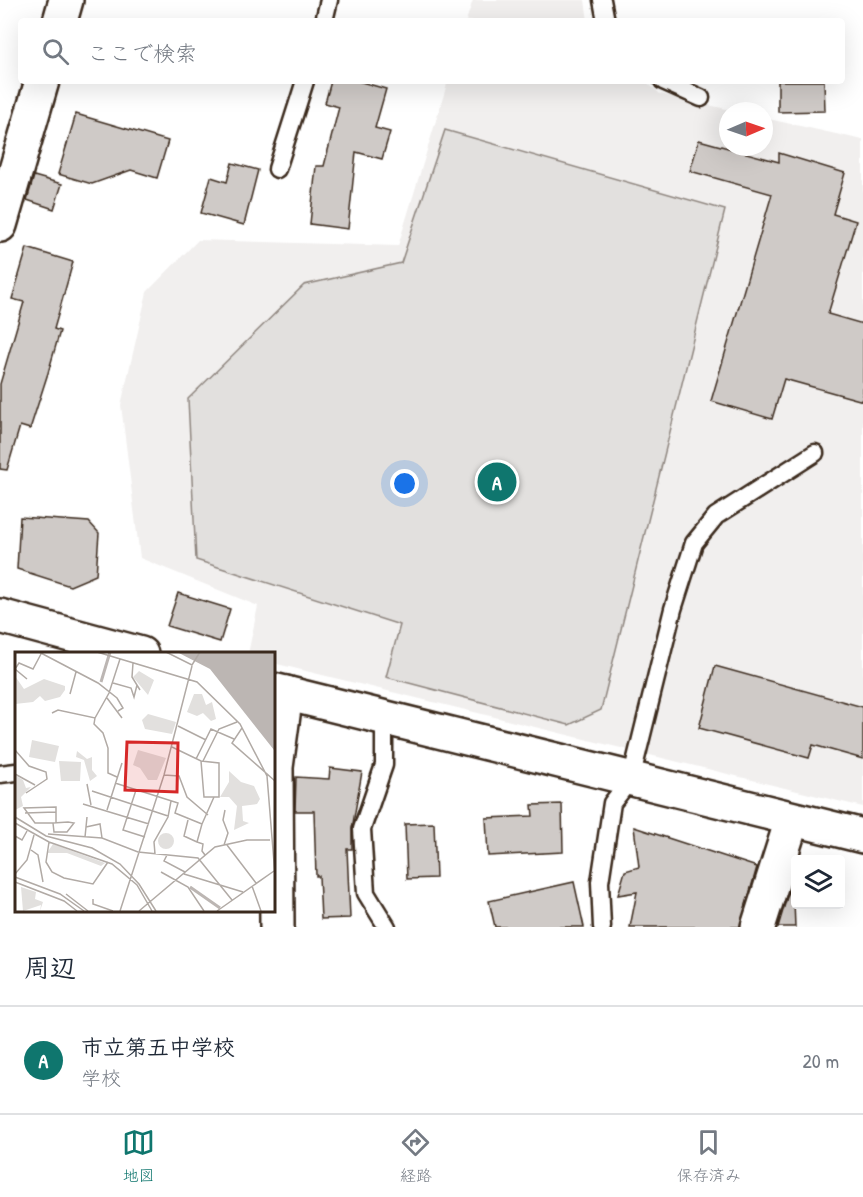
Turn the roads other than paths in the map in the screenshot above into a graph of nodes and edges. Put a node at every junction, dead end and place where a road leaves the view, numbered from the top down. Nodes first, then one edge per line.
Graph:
1 (66, 0) edge
2 (328, 0) edge
3 (602, 0) edge
4 (61, 18) edge
5 (325, 18) edge
6 (605, 18) edge
7 (41, 84) edge
8 (304, 84) edge
9 (670, 84) edge
10 (701, 98) dead end
11 (277, 169) dead end
12 (2, 209) edge
13 (815, 453) dead end
14 (0, 616) edge
15 (134, 652) edge
16 (280, 692) edge
17 (384, 718) junction
18 (274, 767) edge
19 (15, 772) edge
20 (0, 774) edge
21 (631, 780) junction
22 (792, 819) junction
23 (863, 836) edge
24 (277, 927) edge
25 (387, 927) edge
26 (602, 927) edge
27 (758, 927) edge

1 - 4 street
2 - 5 lane
3 - 6 lane
7 - 12 street
8 - 11 lane
9 - 10 lane
13 - 21 lane
14 - 15 street
16 - 17 street
16 - 18 street
17 - 21 street
17 - 25 lane
18 - 24 street
19 - 20 lane
21 - 22 street
21 - 26 lane
22 - 23 street
22 - 27 street

